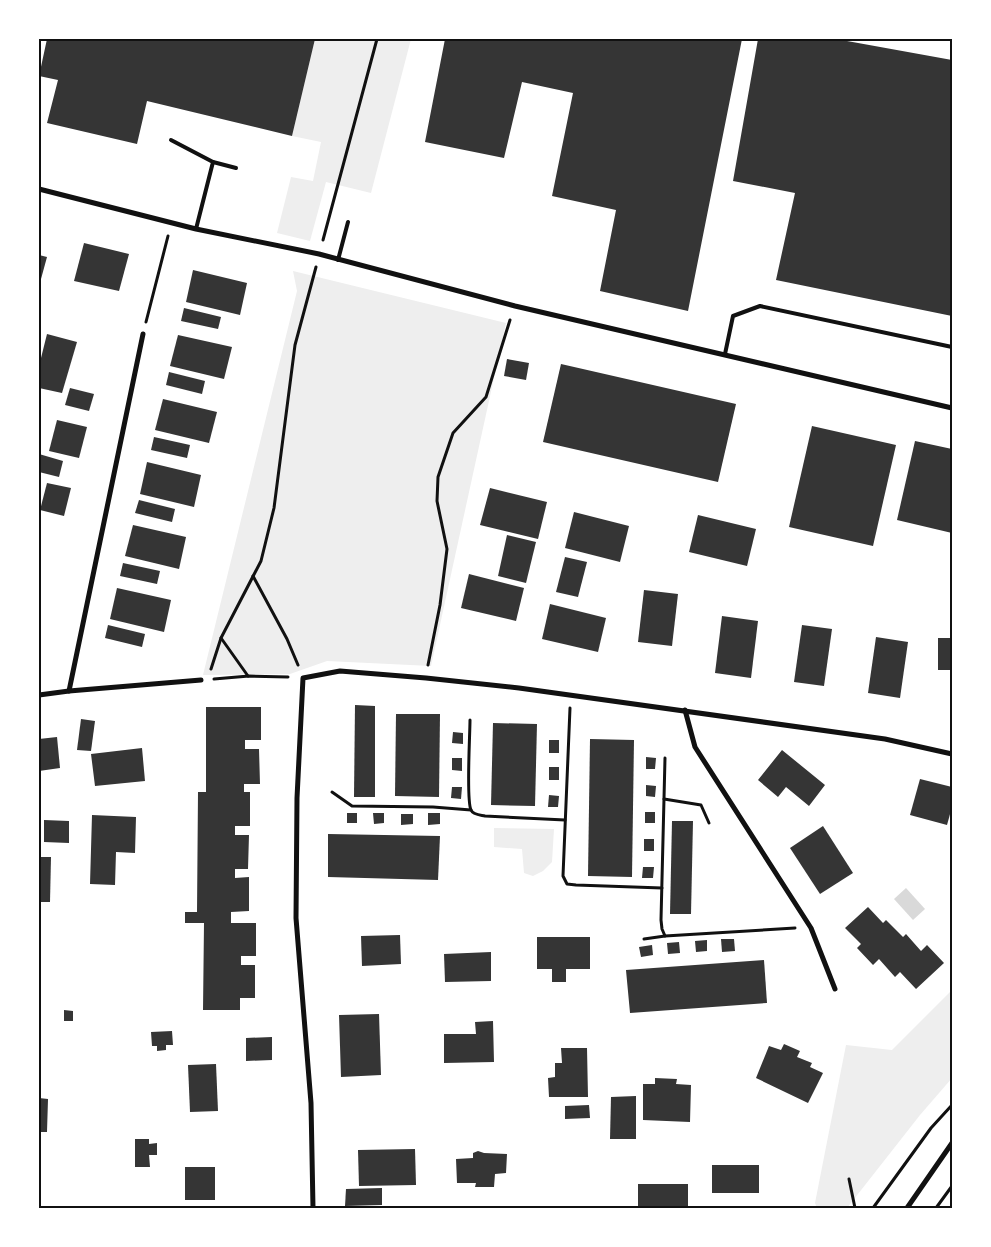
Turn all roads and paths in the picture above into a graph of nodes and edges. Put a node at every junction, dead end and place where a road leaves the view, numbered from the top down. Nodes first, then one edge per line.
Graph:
1 (377, 39) edge
2 (171, 140) dead end
3 (213, 162) junction
4 (236, 168) dead end
5 (39, 190) edge
6 (348, 222) dead end
7 (171, 223) junction
8 (196, 229) junction
9 (319, 254) junction
10 (338, 260) junction
11 (515, 306) junction
12 (143, 334) joint
13 (952, 347) edge
14 (725, 354) junction
15 (952, 408) edge
16 (253, 576) junction
17 (221, 638) junction
18 (210, 671) dead end
19 (248, 676) junction
20 (303, 678) junction
21 (426, 678) junction
22 (204, 679) joint
23 (69, 691) junction
24 (39, 695) edge
25 (570, 695) junction
26 (686, 710) junction
27 (470, 720) dead end
28 (952, 754) edge
29 (665, 758) dead end
30 (332, 792) dead end
31 (664, 799) junction
32 (471, 810) junction
33 (565, 820) junction
34 (709, 823) dead end
35 (662, 888) junction
36 (811, 928) junction
37 (665, 936) junction
38 (644, 939) dead end
39 (835, 989) dead end
40 (952, 1104) edge
41 (952, 1144) edge
42 (849, 1179) dead end
43 (952, 1186) edge
44 (312, 1208) edge
45 (855, 1208) edge
46 (873, 1208) edge
47 (907, 1208) edge
48 (936, 1208) edge

1 - 9 path
2 - 3 lane
3 - 4 lane
3 - 8 lane
5 - 7 street
6 - 10 lane
7 - 8 street
7 - 12 path
8 - 9 street
9 - 10 street
9 - 16 path
10 - 11 street
11 - 14 street
11 - 21 path
12 - 23 street
13 - 14 lane
14 - 15 street
16 - 17 path
16 - 20 path
17 - 18 path
17 - 19 path
19 - 20 path
19 - 22 path
20 - 21 street
20 - 44 street
21 - 25 street
22 - 23 street
23 - 24 street
25 - 26 street
25 - 33 path
26 - 28 street
26 - 36 street
27 - 32 path
29 - 31 path
30 - 32 path
31 - 34 path
31 - 35 path
32 - 33 path
33 - 35 path
35 - 37 path
36 - 37 path
36 - 39 street
37 - 38 path
40 - 46 path
41 - 47 street
42 - 45 path
43 - 48 path

